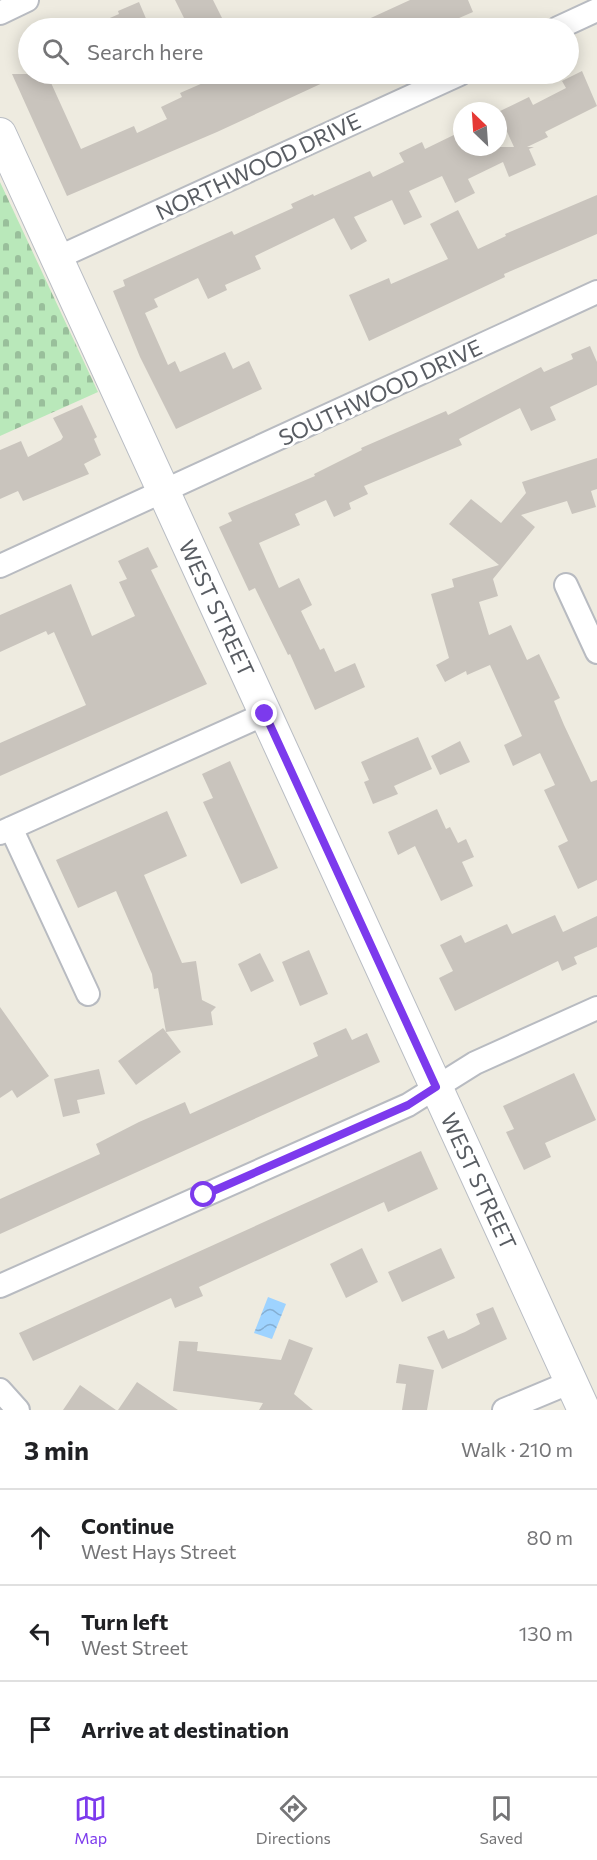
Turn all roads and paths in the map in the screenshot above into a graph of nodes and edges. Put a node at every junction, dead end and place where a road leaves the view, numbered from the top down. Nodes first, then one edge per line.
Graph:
1 (27, 0) edge
2 (597, 10) edge
3 (0, 13) edge
4 (579, 18) edge
5 (438, 84) edge
6 (0, 134) edge
7 (57, 258) junction
8 (597, 292) edge
9 (163, 492) junction
10 (0, 566) edge
11 (566, 585) dead end
12 (597, 652) edge
13 (265, 714) junction
14 (6, 830) edge
15 (88, 994) dead end
16 (597, 1008) edge
17 (436, 1087) junction
18 (0, 1286) edge
19 (571, 1382) junction
20 (0, 1390) edge
21 (18, 1410) edge
22 (504, 1410) edge
23 (584, 1410) edge

1 - 3 street
2 - 4 street
5 - 7 street, NORTHWOOD DRIVE
6 - 7 main road, WEST STREET
7 - 9 main road, WEST STREET
8 - 9 street, SOUTHWOOD DRIVE
9 - 10 street, SOUTHWOOD DRIVE
9 - 13 main road, WEST STREET
11 - 12 street
13 - 14 street
13 - 17 main road, WEST STREET
14 - 15 street
16 - 17 street
17 - 18 street
17 - 19 main road, WEST STREET
19 - 22 street
19 - 23 main road, WEST STREET
20 - 21 street

